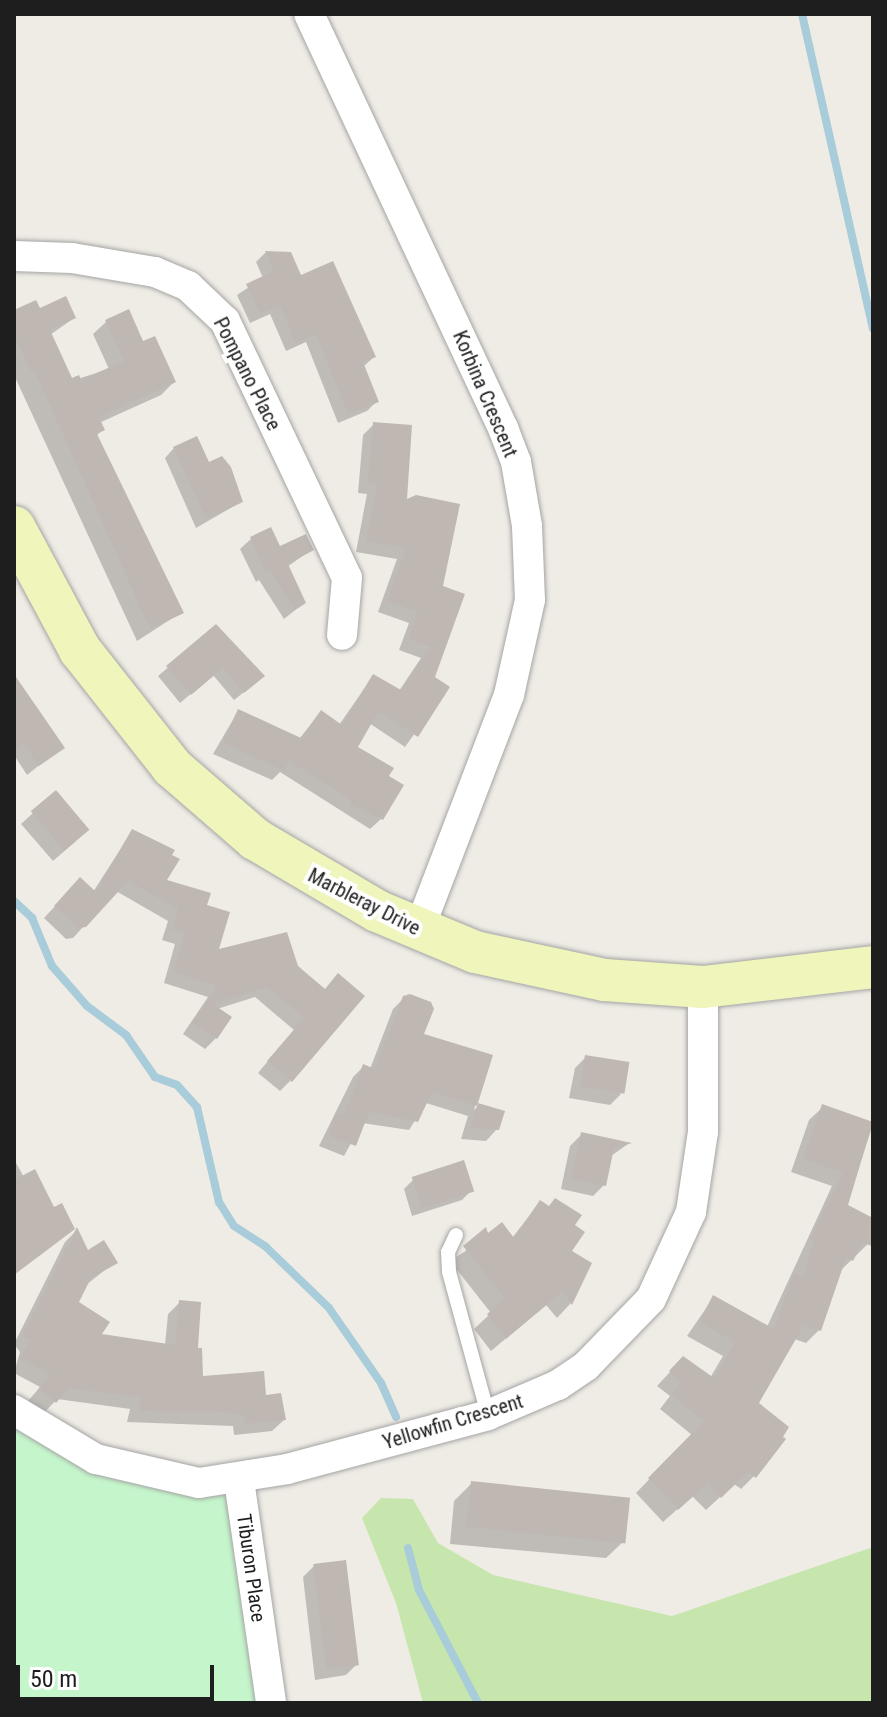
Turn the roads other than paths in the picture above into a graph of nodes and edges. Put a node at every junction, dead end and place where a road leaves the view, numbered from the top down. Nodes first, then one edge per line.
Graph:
1 (309, 14) edge
2 (14, 256) edge
3 (14, 527) edge
4 (342, 635) dead end
5 (419, 930) junction
6 (873, 967) edge
7 (703, 987) junction
8 (456, 1235) dead end
9 (14, 1410) edge
10 (488, 1415) junction
11 (239, 1480) junction
12 (271, 1703) edge

1 - 5 street, Korbina Crescent
2 - 4 street, Pompano Place
3 - 5 street, Marbleray Drive
5 - 7 street, Marbleray Drive
6 - 7 street, Marbleray Drive
7 - 10 street, Yellowfin Crescent
8 - 10 lane
9 - 11 street, Yellowfin Crescent
10 - 11 street, Yellowfin Crescent
11 - 12 street, Tiburon Place

